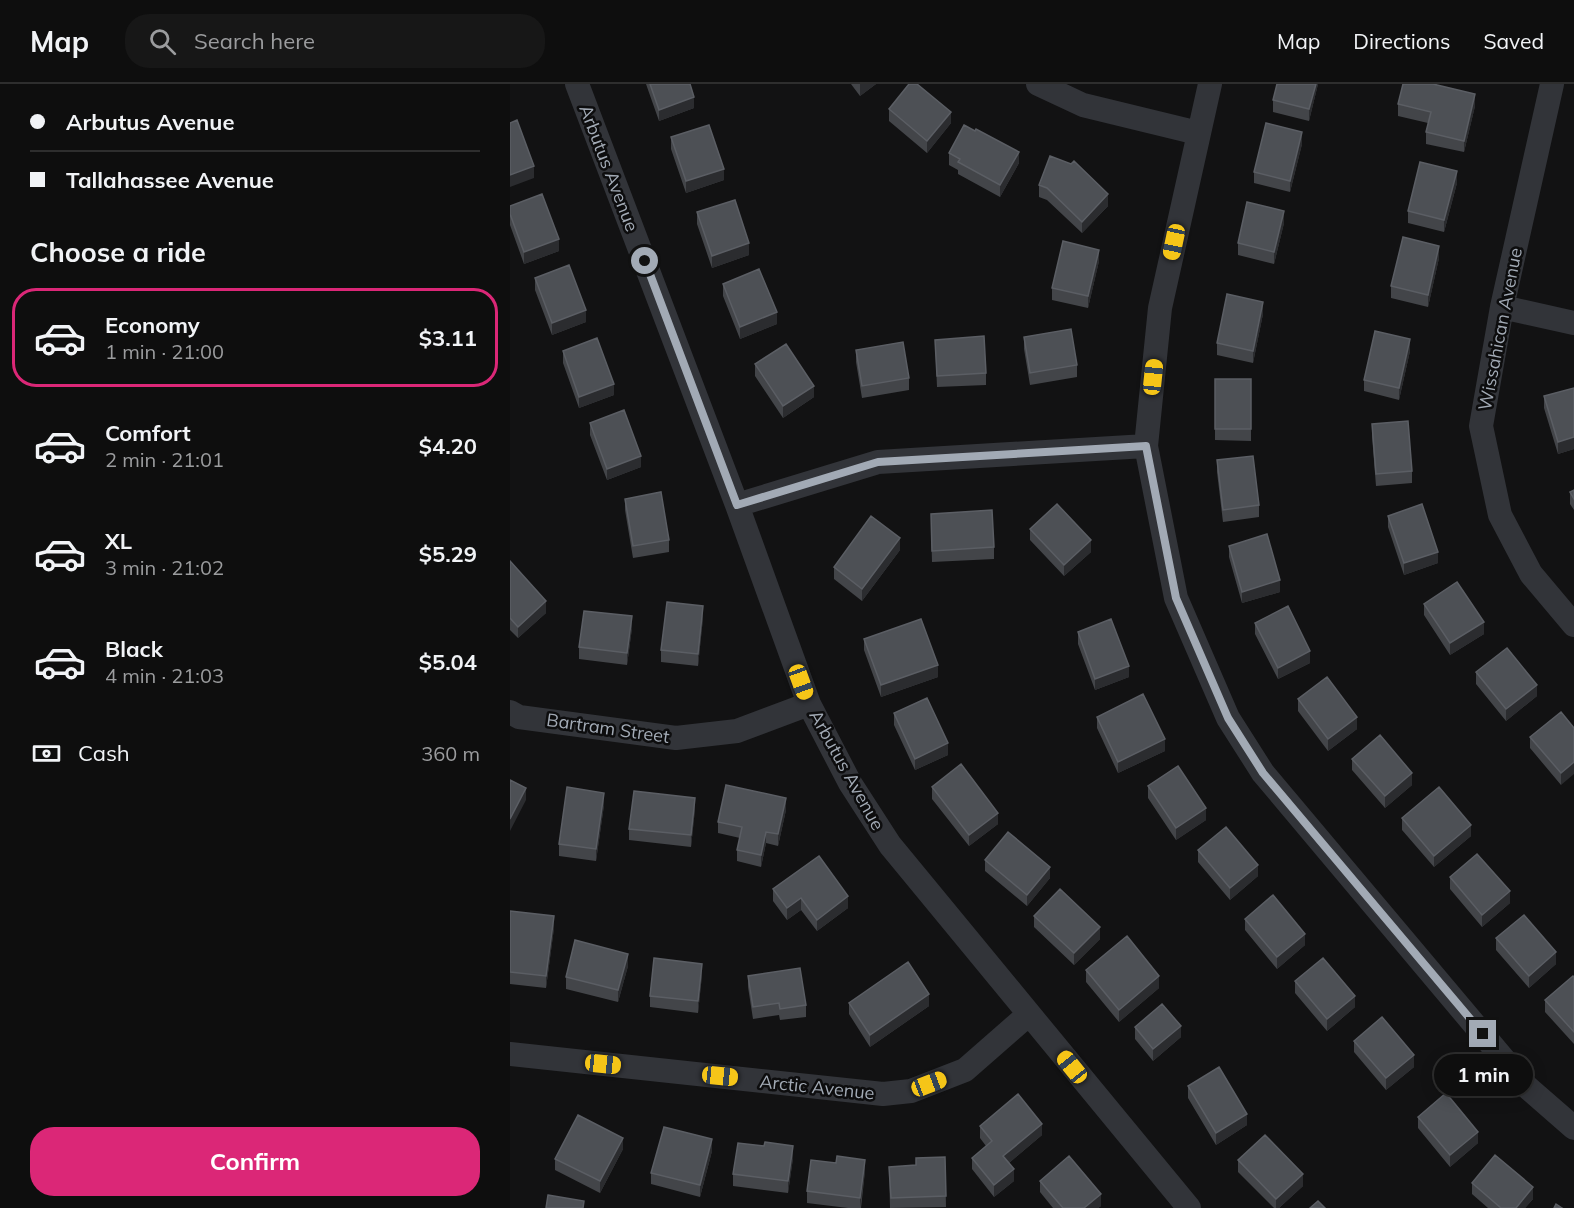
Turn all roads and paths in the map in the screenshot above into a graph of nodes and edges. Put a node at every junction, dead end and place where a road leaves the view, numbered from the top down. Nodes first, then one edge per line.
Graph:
1 (577, 84) edge
2 (1038, 84) edge
3 (1210, 84) edge
4 (1552, 84) edge
5 (1198, 133) junction
6 (1502, 307) junction
7 (1574, 324) edge
8 (1146, 446) junction
9 (737, 505) junction
10 (1574, 625) edge
11 (809, 704) junction
12 (510, 712) edge
13 (1029, 1014) junction
14 (510, 1054) edge
15 (1574, 1128) edge
16 (1189, 1208) edge

1 - 9 street, Arbutus Avenue
2 - 5 street
3 - 5 street
4 - 6 street, Wissahican Avenue
5 - 8 street
6 - 7 street
6 - 10 street, Wissahican Avenue
8 - 9 street
8 - 15 street
9 - 11 street, Arbutus Avenue
11 - 12 street, Bartram Street
11 - 13 street, Arbutus Avenue
13 - 14 street, Arctic Avenue
13 - 16 street, Arbutus Avenue

